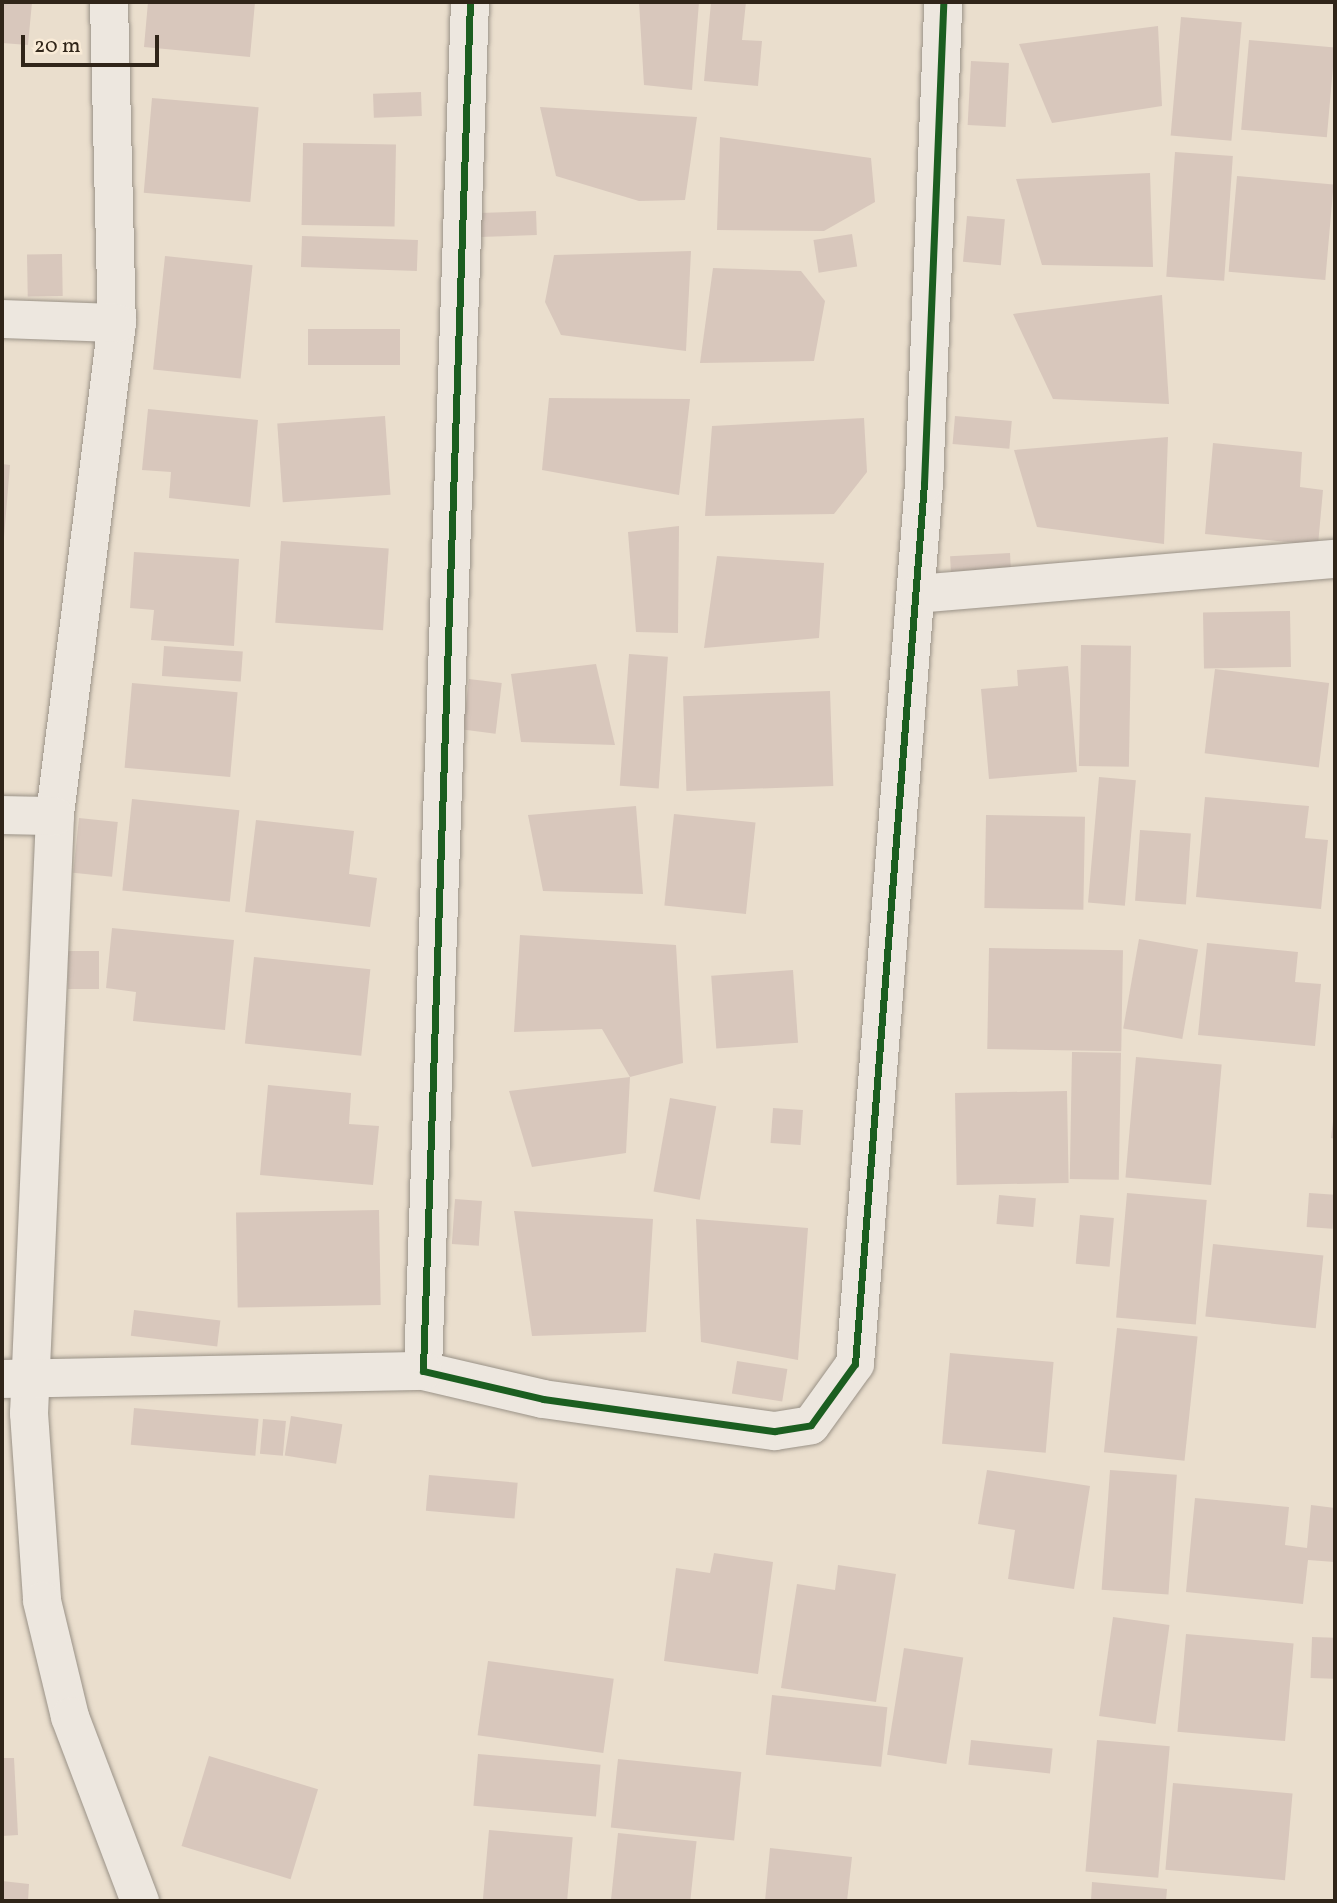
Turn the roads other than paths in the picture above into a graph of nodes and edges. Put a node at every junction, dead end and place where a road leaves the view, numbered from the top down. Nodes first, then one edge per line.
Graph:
1 (108, 2) edge
2 (470, 2) edge
3 (943, 2) edge
4 (2, 318) edge
5 (117, 323) junction
6 (1335, 559) edge
7 (916, 594) junction
8 (2, 815) edge
9 (55, 816) junction
10 (423, 1371) junction
11 (16, 1380) edge
12 (140, 1901) edge

1 - 5 street
2 - 10 street
3 - 7 street
4 - 5 street
5 - 9 street
6 - 7 street
7 - 10 street
8 - 9 street
9 - 11 street
10 - 11 street
11 - 12 street

